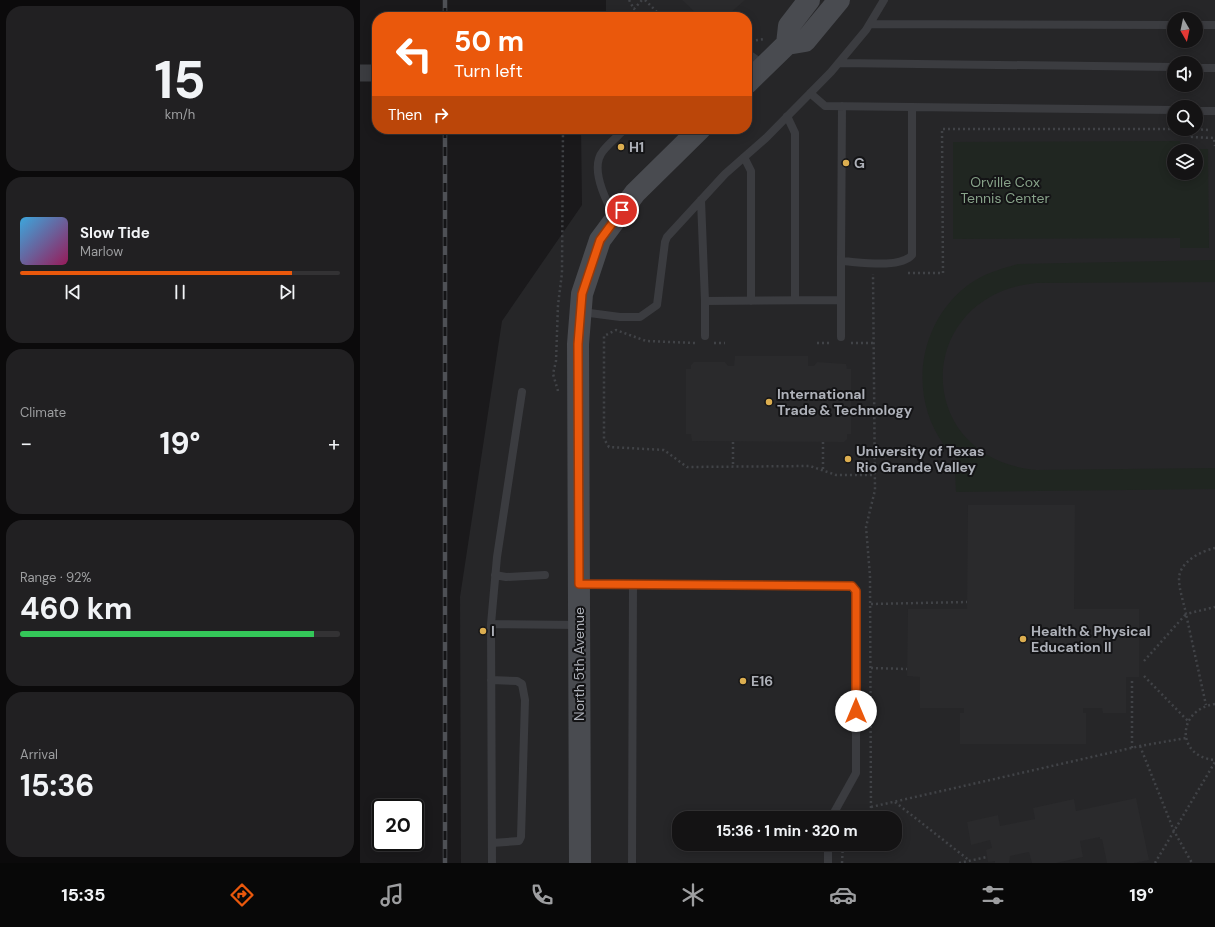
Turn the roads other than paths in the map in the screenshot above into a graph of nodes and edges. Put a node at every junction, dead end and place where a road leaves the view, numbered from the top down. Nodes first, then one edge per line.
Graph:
1 (809, 0) edge
2 (839, 0) edge
3 (884, 0) edge
4 (870, 24) junction
5 (1167, 25) edge
6 (1203, 25) edge
7 (1215, 25) edge
8 (787, 44) junction
9 (752, 57) edge
10 (839, 63) junction
11 (765, 66) junction
12 (1167, 68) edge
13 (1203, 68) edge
14 (1215, 68) edge
15 (360, 73) edge
16 (372, 73) edge
17 (752, 78) edge
18 (810, 93) junction
19 (842, 106) junction
20 (912, 107) junction
21 (1167, 110) edge
22 (1203, 110) edge
23 (1215, 111) edge
24 (787, 116) junction
25 (620, 134) edge
26 (695, 134) edge
27 (744, 158) junction
28 (702, 200) junction
29 (616, 219) junction
30 (842, 261) junction
31 (705, 300) junction
32 (795, 300) junction
33 (840, 300) junction
34 (751, 301) junction
35 (581, 312) junction
36 (841, 337) dead end
37 (706, 341) road end
38 (522, 392) dead end
39 (495, 575) junction
40 (545, 575) dead end
41 (579, 584) junction
42 (633, 584) junction
43 (491, 624) junction
44 (579, 625) junction
45 (491, 680) junction
46 (835, 811) edge
47 (492, 843) junction
48 (828, 851) edge
49 (492, 863) edge
50 (580, 863) edge
51 (632, 863) edge
52 (828, 863) edge

1 - 8 street
2 - 8 street
3 - 4 lane
4 - 5 lane
4 - 10 lane
6 - 7 lane
8 - 11 street
9 - 11 lane
10 - 12 lane
10 - 18 lane
11 - 17 street
13 - 14 lane
15 - 16 street
18 - 19 lane
18 - 24 lane
19 - 20 lane
19 - 30 lane
20 - 21 lane
20 - 30 lane
22 - 23 lane
24 - 27 lane
24 - 32 lane
25 - 29 lane
26 - 29 street, North 5th Avenue
27 - 28 lane
27 - 34 lane
28 - 31 lane
28 - 35 lane
29 - 35 street, North 5th Avenue
30 - 33 lane
31 - 34 lane
31 - 37 lane
32 - 33 lane
32 - 34 lane
33 - 36 lane
35 - 41 street, North 5th Avenue
38 - 39 lane
39 - 40 lane
39 - 43 lane
41 - 42 lane
41 - 44 street, North 5th Avenue
42 - 46 lane
42 - 51 lane
43 - 44 lane
43 - 45 lane
44 - 50 street, North 5th Avenue
45 - 47 lane
45 - 47 lane
47 - 49 lane
48 - 52 lane

